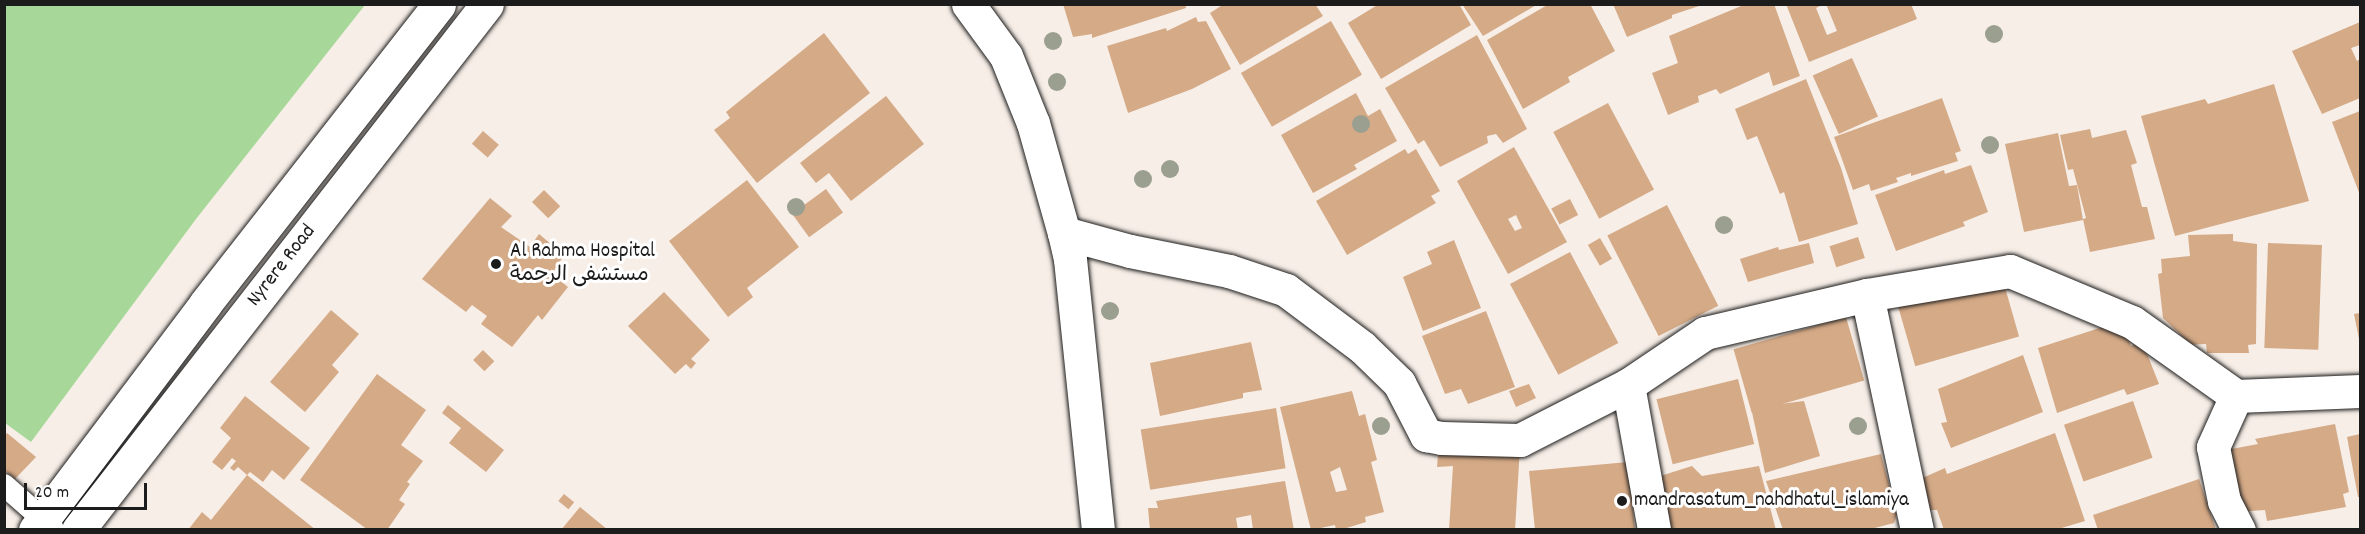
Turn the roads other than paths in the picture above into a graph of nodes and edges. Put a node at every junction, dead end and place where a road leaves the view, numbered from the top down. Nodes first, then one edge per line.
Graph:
1 (439, 4) edge
2 (487, 4) edge
3 (968, 4) edge
4 (1064, 233) junction
5 (1867, 295) junction
6 (1628, 385) junction
7 (2361, 391) edge
8 (2236, 396) junction
9 (4, 485) edge
10 (44, 526) edge
11 (78, 530) edge
12 (1098, 530) edge
13 (1654, 530) edge
14 (1917, 530) edge
15 (2239, 530) edge

1 - 10 street, Nyrere Road
2 - 11 street, Nyrere Road
3 - 4 street
4 - 6 street
4 - 12 street
5 - 6 street
5 - 8 street
5 - 14 street
6 - 13 street
7 - 8 street
8 - 15 street
9 - 10 lane

